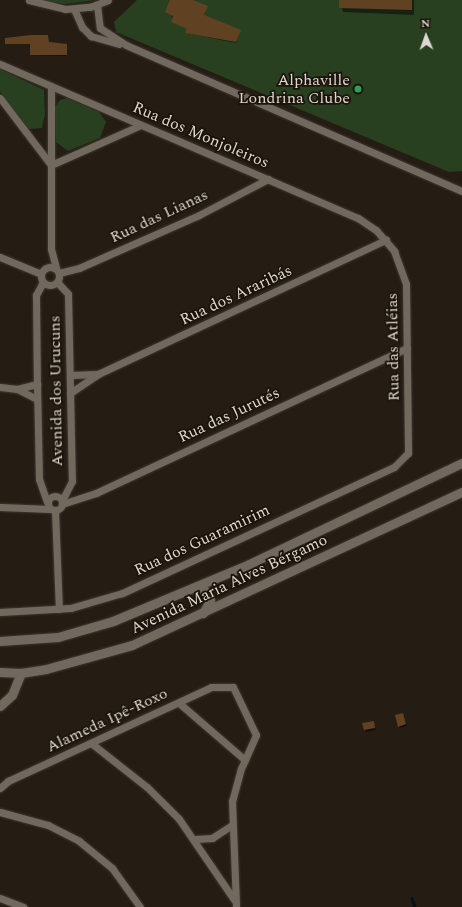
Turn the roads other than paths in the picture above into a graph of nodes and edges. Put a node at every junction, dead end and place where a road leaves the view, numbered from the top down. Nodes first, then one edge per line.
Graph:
1 (29, 0) edge
2 (108, 0) edge
3 (97, 5) junction
4 (74, 9) junction
5 (126, 45) junction
6 (0, 64) edge
7 (51, 86) junction
8 (0, 98) edge
9 (141, 125) junction
10 (51, 165) junction
11 (268, 179) junction
12 (462, 191) edge
13 (386, 240) junction
14 (51, 249) junction
15 (0, 257) edge
16 (58, 270) junction
17 (43, 271) junction
18 (43, 282) junction
19 (58, 282) junction
20 (407, 348) junction
21 (98, 374) junction
22 (70, 375) junction
23 (37, 384) junction
24 (0, 387) edge
25 (17, 389) junction
26 (70, 393) junction
27 (37, 399) junction
28 (405, 458) joint
29 (462, 463) edge
30 (462, 492) edge
31 (62, 502) junction
32 (0, 507) edge
33 (51, 508) junction
34 (198, 586) junction
35 (59, 610) junction
36 (0, 612) edge
37 (202, 614) junction
38 (0, 641) edge
39 (0, 672) edge
40 (22, 673) junction
41 (179, 703) junction
42 (0, 706) edge
43 (91, 743) junction
44 (245, 760) junction
45 (0, 788) edge
46 (0, 812) edge
47 (232, 825) junction
48 (195, 839) junction
49 (0, 898) edge
50 (235, 904) edge
51 (23, 907) edge
52 (140, 907) edge

1 - 4 street
2 - 3 street
3 - 4 street
3 - 5 street
4 - 5 street
5 - 12 street
6 - 7 street, Rua dos Monjoleiros
7 - 9 street, Rua dos Monjoleiros
7 - 10 street
8 - 10 street
9 - 10 street
9 - 11 street, Rua dos Monjoleiros
10 - 14 street
11 - 13 street, Rua dos Monjoleiros
11 - 16 street, Rua das Lianas
13 - 20 street, Rua das Atléias
13 - 21 street, Rua dos Araribás
14 - 16 street
14 - 17 street
15 - 17 street
16 - 17 street, Rua das Lianas
16 - 19 street
17 - 18 street
18 - 19 street
18 - 23 street, Avenida dos Urucuns
19 - 22 street, Avenida dos Urucuns
20 - 28 street, Rua das Atléias
20 - 31 street, Rua das Jurutés
21 - 22 street, Rua dos Araribás
21 - 26 street, Rua dos Araribás
22 - 26 street, Avenida dos Urucuns
23 - 25 street
23 - 27 street, Avenida dos Urucuns
24 - 25 street
25 - 27 street
26 - 31 street, Avenida dos Urucuns
27 - 33 street, Avenida dos Urucuns
28 - 35 street, Rua dos Guaramirim
29 - 34 street, Avenida Maria Alves Bérgamo
30 - 37 street, Avenida Maria Alves Bérgamo
31 - 33 street
31 - 33 street
32 - 33 street
33 - 35 street, Avenida dos Urucuns
34 - 37 street
34 - 38 street, Avenida Maria Alves Bérgamo
35 - 36 street, Rua dos Guaramirim
37 - 40 street, Avenida Maria Alves Bérgamo
39 - 40 street, Avenida Maria Alves Bérgamo
40 - 42 street
41 - 43 street, Alameda Ipê-Roxo
41 - 44 street
41 - 44 street, Alameda Ipê-Roxo
43 - 45 street, Alameda Ipê-Roxo
43 - 48 street
44 - 47 street
46 - 52 street
47 - 48 street
47 - 50 street
48 - 50 street
49 - 51 street

